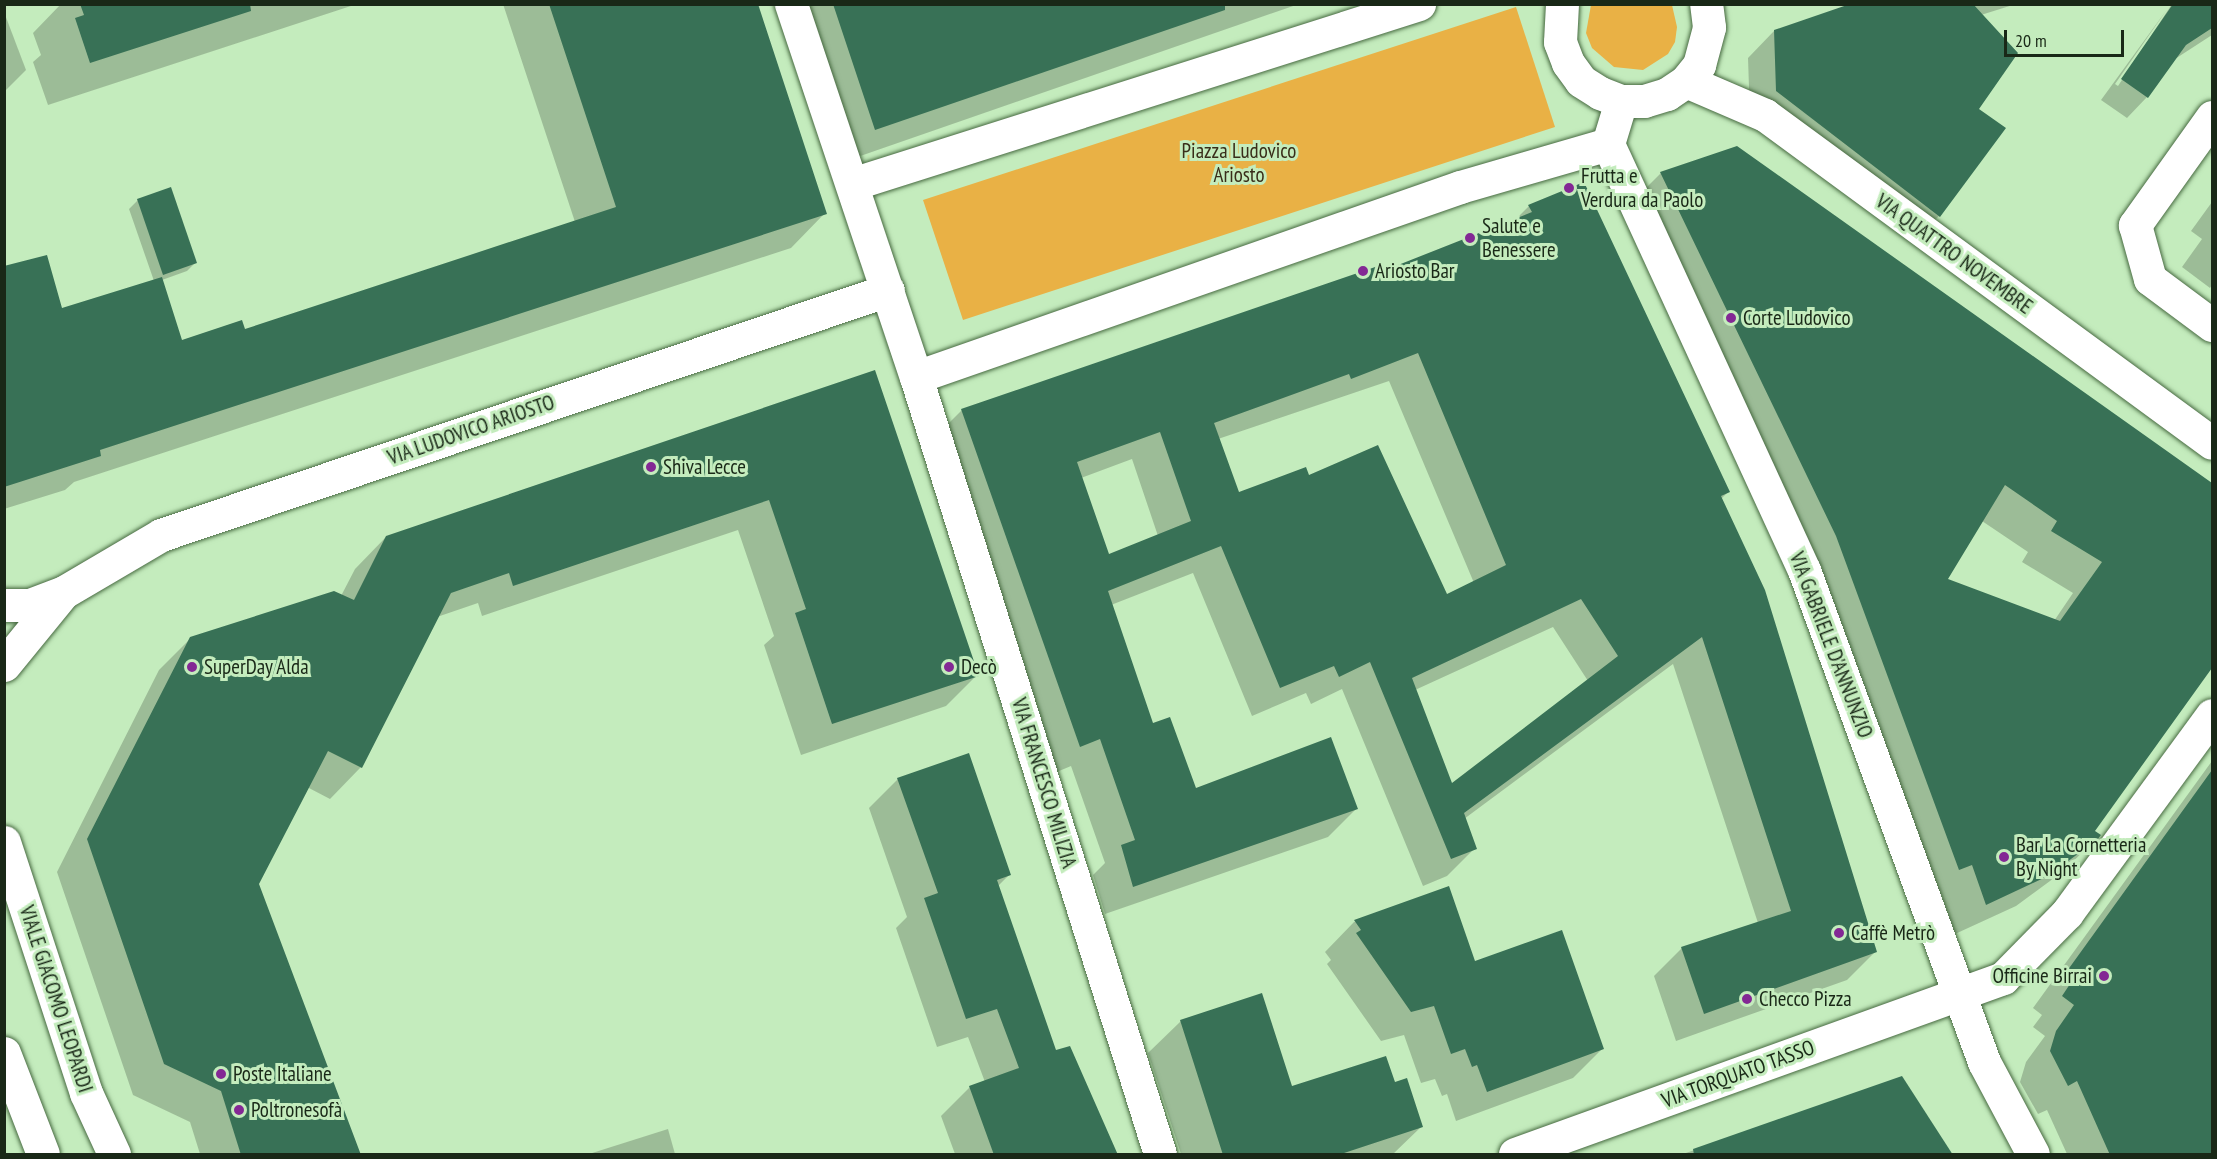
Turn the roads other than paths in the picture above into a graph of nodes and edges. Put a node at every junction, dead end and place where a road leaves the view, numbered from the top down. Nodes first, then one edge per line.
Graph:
1 (791, 4) edge
2 (1419, 4) edge
3 (1562, 4) edge
4 (1708, 5) edge
5 (1686, 81) junction
6 (1621, 101) junction
7 (2212, 117) edge
8 (1608, 144) junction
9 (852, 184) junction
10 (888, 290) junction
11 (2212, 325) edge
12 (916, 377) junction
13 (2212, 443) edge
14 (64, 592) junction
15 (4, 605) edge
16 (4, 665) edge
17 (2212, 715) edge
18 (4, 842) edge
19 (1962, 994) junction
20 (4, 1053) edge
21 (43, 1155) edge
22 (114, 1155) edge
23 (1160, 1155) edge
24 (1515, 1155) edge
25 (2032, 1155) edge

1 - 9 street
2 - 9 street
3 - 6 street
4 - 5 street
5 - 6 street
5 - 13 street, VIA QUATTRO NOVEMBRE
6 - 8 street
7 - 11 street
8 - 12 street
8 - 19 street, VIA GABRIELE D'ANNUNZIO
9 - 10 street
10 - 12 street
10 - 14 street, VIA LUDOVICO ARIOSTO
12 - 23 street, VIA FRANCESCO MILIZIA
14 - 15 street, VIA LUDOVICO ARIOSTO
14 - 16 street, VIA LUDOVICO ARIOSTO
17 - 19 street, VIA TORQUATO TASSO
18 - 22 street, VIALE GIACOMO LEOPARDI
19 - 24 street, VIA TORQUATO TASSO
19 - 25 street, VIA GABRIELE D'ANNUNZIO
20 - 21 street

